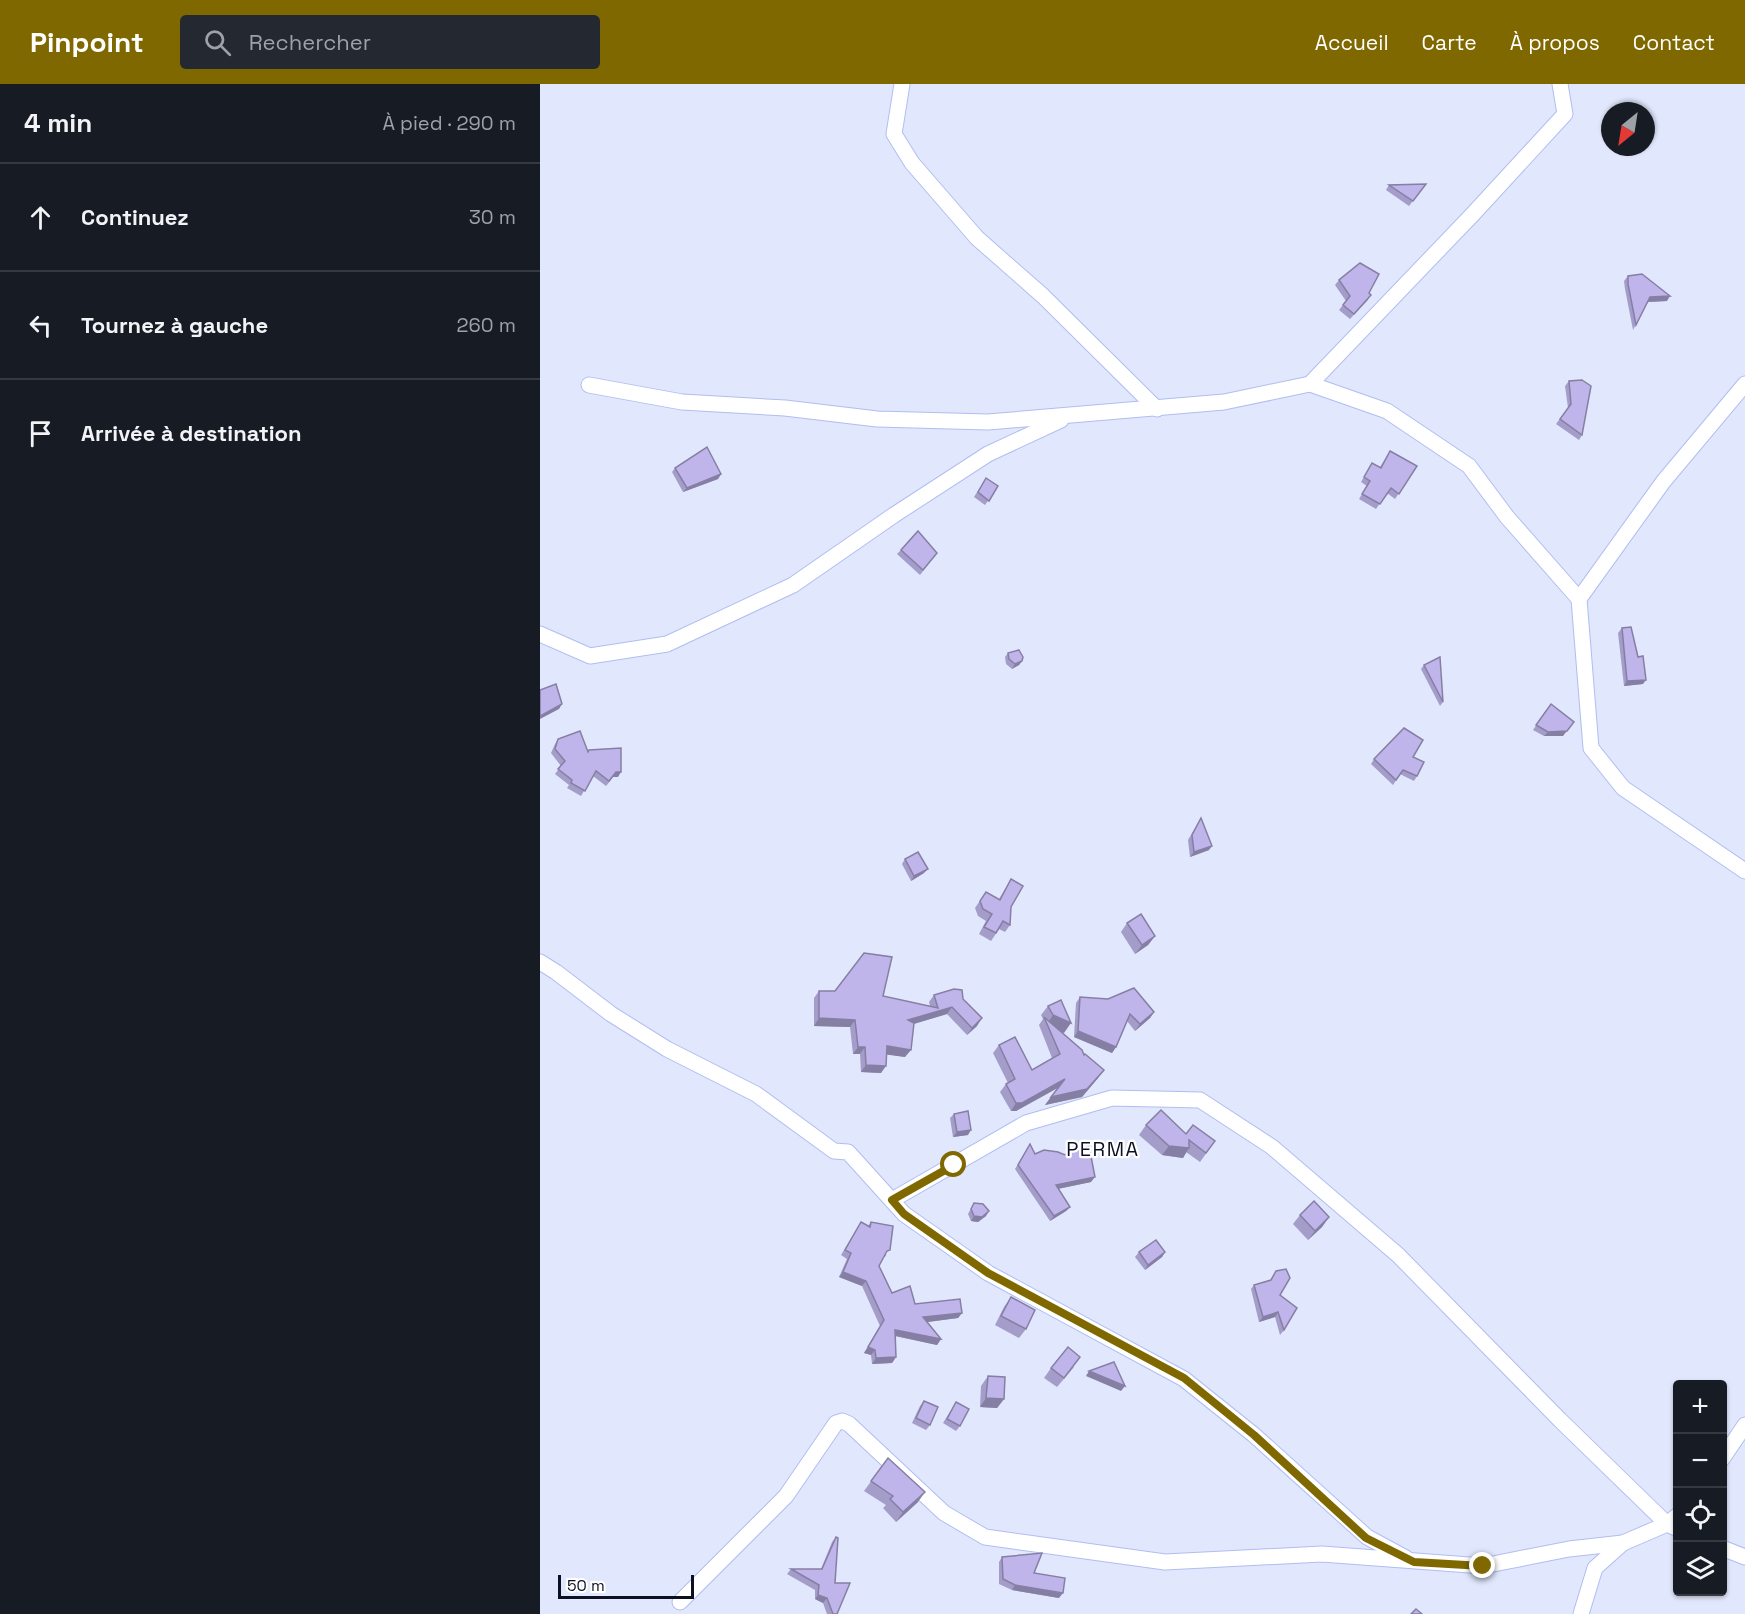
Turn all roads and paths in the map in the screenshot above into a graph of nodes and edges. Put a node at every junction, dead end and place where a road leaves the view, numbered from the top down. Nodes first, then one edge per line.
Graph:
1 (902, 84) edge
2 (1560, 84) edge
3 (1310, 384) junction
4 (1745, 384) edge
5 (589, 385) dead end
6 (1157, 409) junction
7 (1070, 416) junction
8 (1579, 599) junction
9 (540, 634) edge
10 (1745, 871) edge
11 (540, 962) edge
12 (892, 1200) junction
13 (1745, 1425) edge
14 (1727, 1452) edge
15 (1673, 1522) edge
16 (1673, 1523) edge
17 (1623, 1543) junction
18 (1727, 1550) edge
19 (1745, 1557) edge
20 (1414, 1562) junction
21 (680, 1602) dead end
22 (1581, 1614) edge

1 - 6 street
2 - 3 street
3 - 6 street
3 - 8 street
4 - 8 street
5 - 7 street
6 - 7 street
7 - 9 street
8 - 10 street
11 - 12 street
12 - 15 street
12 - 20 street
13 - 14 street
16 - 17 street
17 - 20 street
17 - 22 street
18 - 19 street
20 - 21 street

